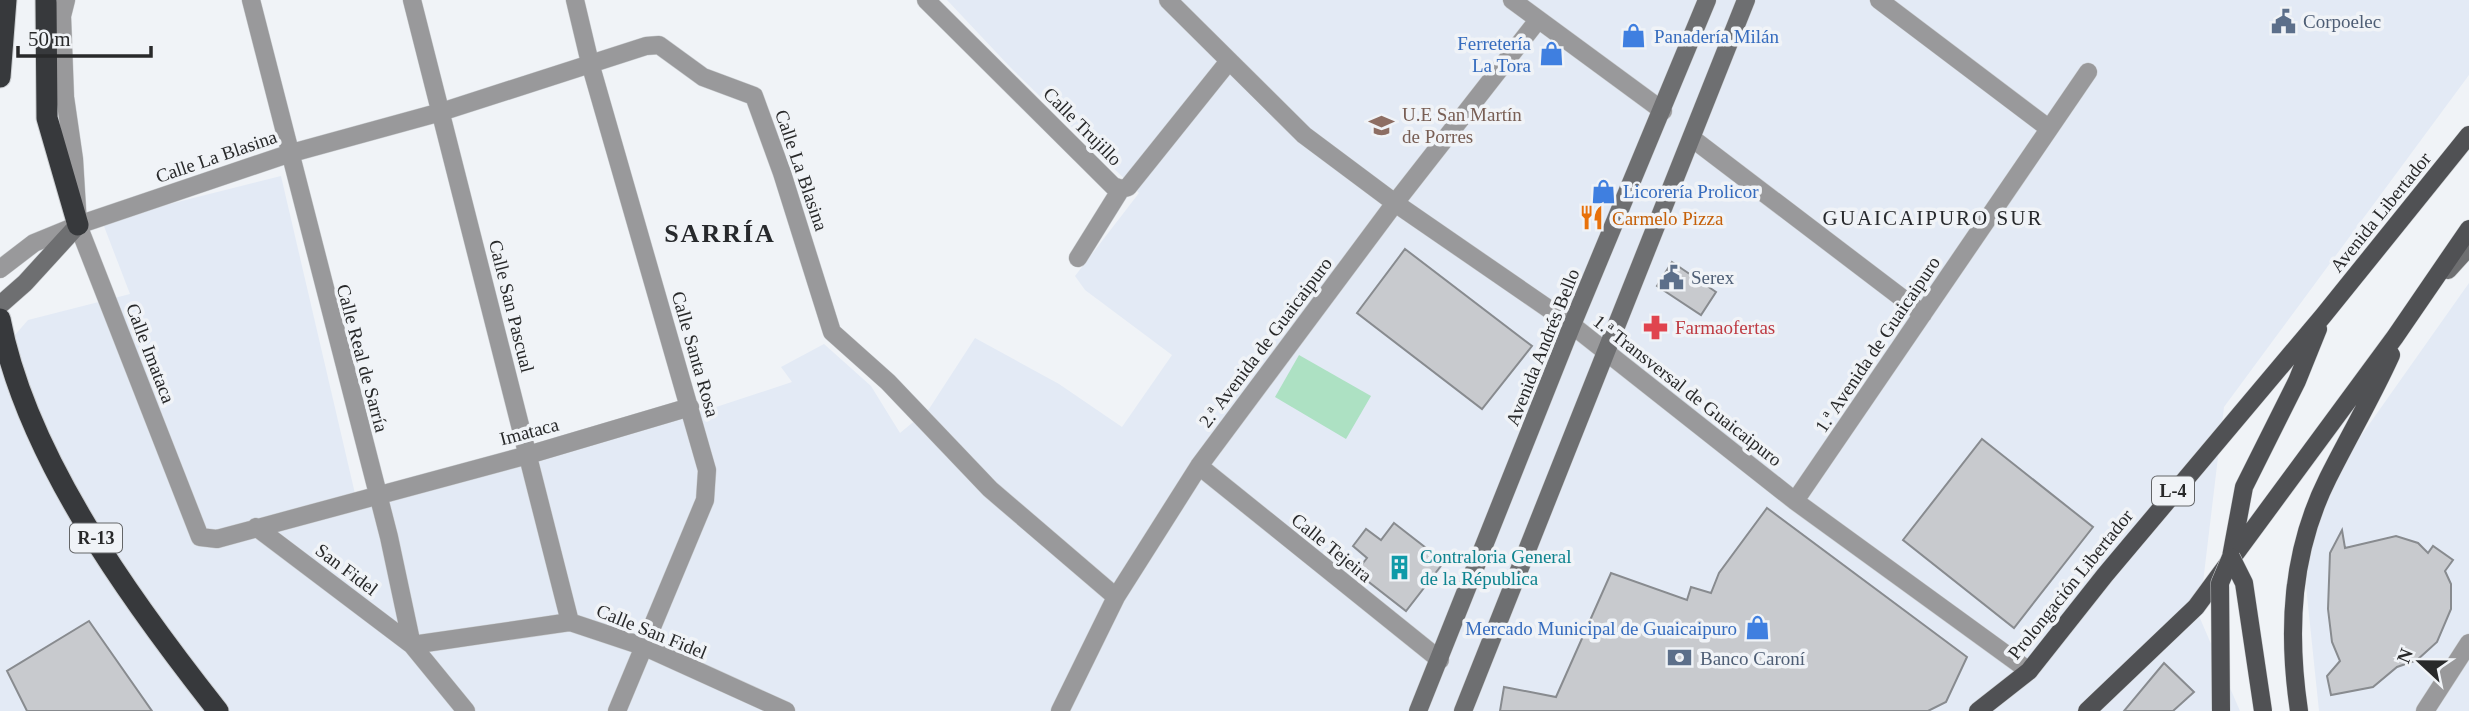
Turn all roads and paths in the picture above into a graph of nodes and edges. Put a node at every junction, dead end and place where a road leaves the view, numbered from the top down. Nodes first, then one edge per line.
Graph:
1 (6, 0) edge
2 (46, 0) edge
3 (66, 0) edge
4 (251, 0) edge
5 (412, 0) edge
6 (575, 0) edge
7 (926, 0) edge
8 (1168, 0) edge
9 (1512, 0) edge
10 (1707, 0) edge
11 (1746, 0) edge
12 (1879, 0) edge
13 (1538, 20) junction
14 (1229, 61) junction
15 (590, 63) junction
16 (2088, 72) dead end
17 (0, 77) edge
18 (1663, 111) junction
19 (441, 112) junction
20 (2047, 127) junction
21 (2469, 135) edge
22 (1693, 139) junction
23 (288, 154) junction
24 (1121, 190) junction
25 (1395, 203) junction
26 (78, 225) junction
27 (2469, 229) edge
28 (2469, 247) edge
29 (1078, 258) dead end
30 (0, 270) edge
31 (0, 305) edge
32 (2414, 310) junction
33 (1923, 314) junction
34 (2323, 316) junction
35 (0, 319) edge
36 (1572, 325) junction
37 (2395, 337) junction
38 (1605, 353) junction
39 (690, 407) junction
40 (528, 455) junction
41 (1199, 466) junction
42 (377, 493) junction
43 (1795, 501) junction
44 (256, 527) junction
45 (2231, 557) junction
46 (1116, 597) junction
47 (2196, 607) junction
48 (570, 622) junction
49 (2469, 643) edge
50 (412, 645) junction
51 (645, 647) junction
52 (1440, 660) junction
53 (2029, 671) junction
54 (218, 711) edge
55 (466, 711) edge
56 (617, 711) edge
57 (786, 711) edge
58 (1060, 711) edge
59 (1418, 711) edge
60 (1463, 711) edge
61 (1978, 711) edge
62 (2087, 711) edge
63 (2107, 711) edge
64 (2221, 711) edge
65 (2263, 711) edge
66 (2300, 711) edge
67 (2425, 711) edge

1 - 17 highway
2 - 26 highway
3 - 26 street, Calle Imataca
4 - 23 street, Calle Real de Sarría
5 - 19 street, Calle San Pascual
6 - 15 street, Calle Santa Rosa
7 - 24 street, Calle Trujillo
8 - 14 street, 1.ª Transversal de Guaicaipuro
9 - 13 street
10 - 18 street, Avenida Andrés Bello
11 - 22 street
12 - 20 street
13 - 18 street
13 - 25 street, 2.ª Avenida de Guaicaipuro
14 - 24 street, Calle Trujillo
14 - 25 street, 1.ª Transversal de Guaicaipuro
15 - 19 street, Calle La Blasina
15 - 39 street, Calle Santa Rosa
15 - 46 street, Calle La Blasina
16 - 20 street, 1.ª Avenida de Guaicaipuro
18 - 36 street, Avenida Andrés Bello
19 - 23 street, Calle La Blasina
19 - 40 street, Calle San Pascual
20 - 33 street, 1.ª Avenida de Guaicaipuro
21 - 34 main road, Avenida Libertador / L-4
22 - 33 street
22 - 38 street
23 - 26 street, Calle La Blasina
23 - 42 street, Calle Real de Sarría
24 - 29 street
25 - 36 street, 1.ª Transversal de Guaicaipuro
25 - 41 street, 2.ª Avenida de Guaicaipuro
26 - 30 street, Calle La Blasina
26 - 31 street
26 - 44 street, Calle Imataca
27 - 32 main road
28 - 32 street
32 - 37 main road
33 - 43 street, 1.ª Avenida de Guaicaipuro
34 - 45 main road
34 - 53 main road, Prolongación Libertador / L-4
35 - 54 highway, R-13
36 - 38 street, 1.ª Transversal de Guaicaipuro
36 - 52 street, Avenida Andrés Bello
37 - 47 main road
37 - 66 main road
38 - 43 street, 1.ª Transversal de Guaicaipuro
38 - 60 street
39 - 40 street, Imataca
39 - 51 street, Calle Santa Rosa
40 - 42 street, Imataca
40 - 48 street, Calle San Pascual
41 - 46 street, 2.ª Avenida de Guaicaipuro
41 - 52 street, Calle Tejeira
42 - 44 street, Calle Imataca
42 - 50 street, Calle Real de Sarría
43 - 53 street, 1.ª Transversal de Guaicaipuro
44 - 50 street, San Fidel
45 - 64 main road, bridge
45 - 65 main road, bridge
46 - 58 street, 2.ª Avenida de Guaicaipuro
47 - 62 main road
47 - 63 main road
48 - 50 street, Calle San Fidel
48 - 51 street, Calle San Fidel
49 - 67 street
50 - 55 street, Calle Real de Sarría
51 - 56 street, Calle Santa Rosa
51 - 57 street, Calle San Fidel
52 - 59 street, Avenida Andrés Bello
53 - 61 main road, Prolongación Libertador / L-4

